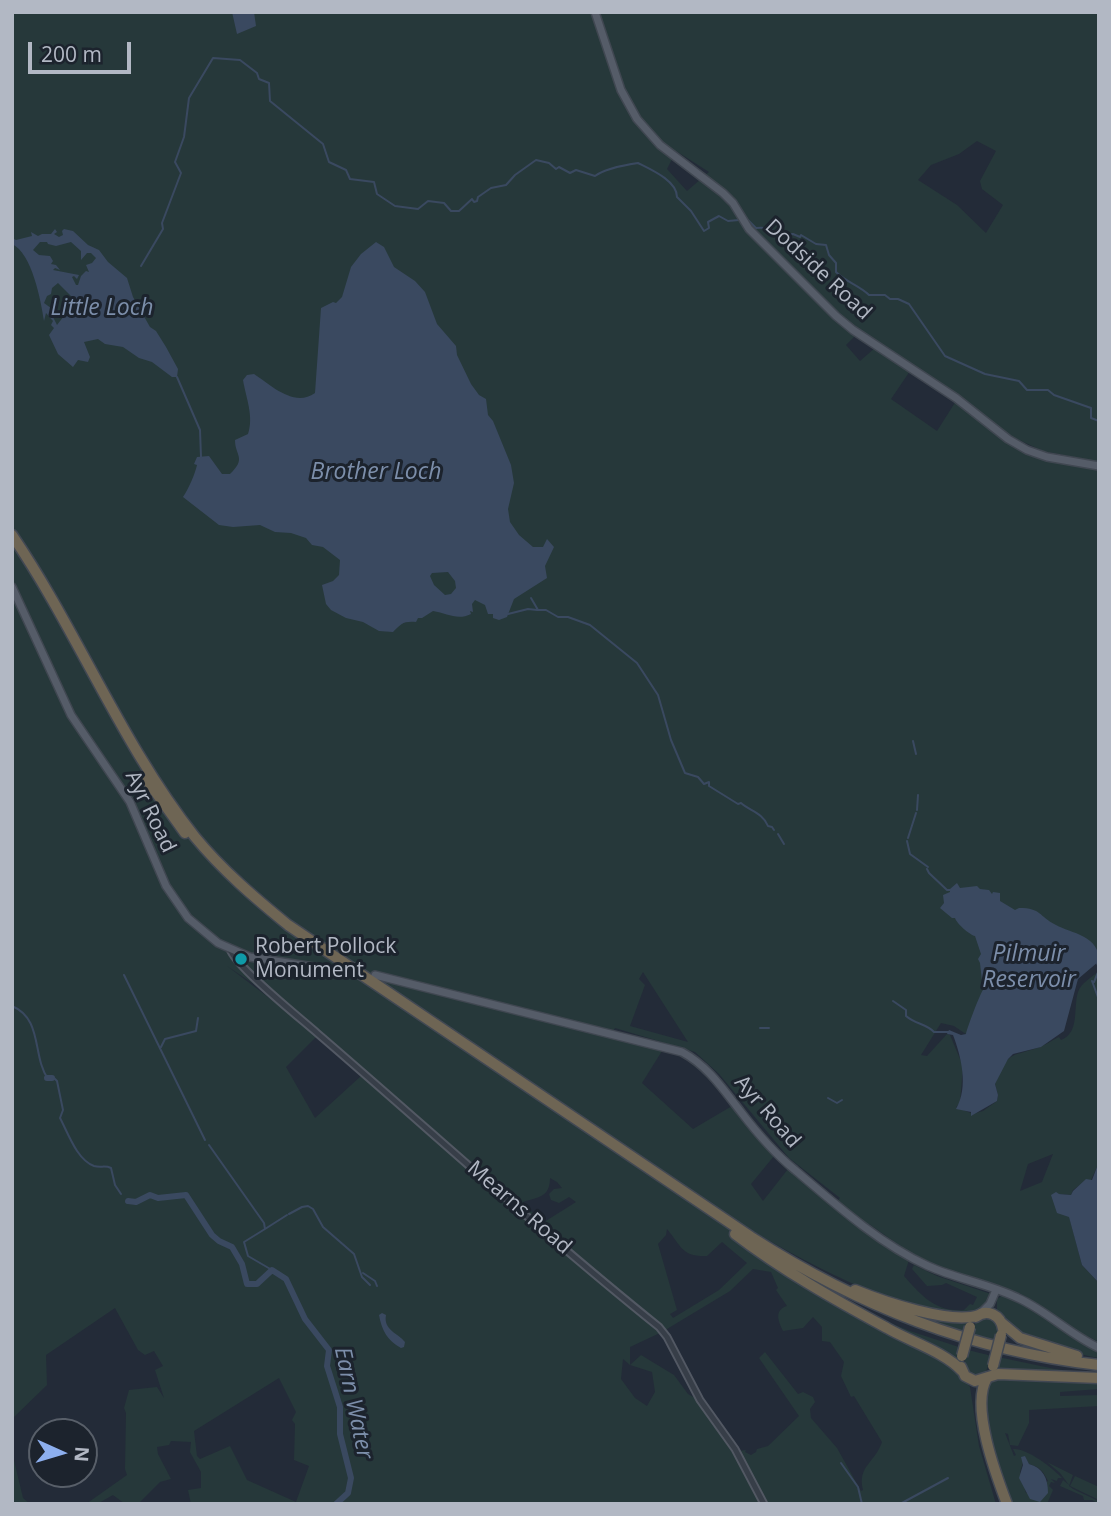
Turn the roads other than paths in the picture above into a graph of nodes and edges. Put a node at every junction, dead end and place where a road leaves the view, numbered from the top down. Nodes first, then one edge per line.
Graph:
1 (595, 12) edge
2 (1099, 466) edge
3 (12, 536) edge
4 (12, 546) edge
5 (12, 587) edge
6 (230, 949) junction
7 (326, 969) tunnel mouth
8 (375, 975) dead end
9 (734, 1234) junction
10 (772, 1251) junction
11 (995, 1294) junction
12 (979, 1314) junction
13 (999, 1320) junction
14 (1099, 1348) edge
15 (1099, 1362) edge
16 (962, 1371) junction
17 (1099, 1371) edge
18 (987, 1377) junction
19 (1099, 1378) edge
20 (970, 1380) junction
21 (764, 1504) edge
22 (1000, 1504) edge
23 (1007, 1504) edge

1 - 2 main road, Dodside Road
3 - 10 highway
4 - 9 highway
5 - 6 main road, Ayr Road
6 - 7 main road, Ayr Road
6 - 21 street, Mearns Road
8 - 11 main road, Ayr Road
9 - 16 highway
9 - 17 highway
10 - 12 highway
10 - 15 highway
11 - 12 main road
11 - 13 main road
11 - 14 main road, Ayr Road
12 - 13 highway
12 - 16 highway, bridge
13 - 15 highway
13 - 18 highway, bridge
16 - 20 highway
18 - 19 highway
18 - 20 highway
18 - 23 highway
20 - 22 highway

